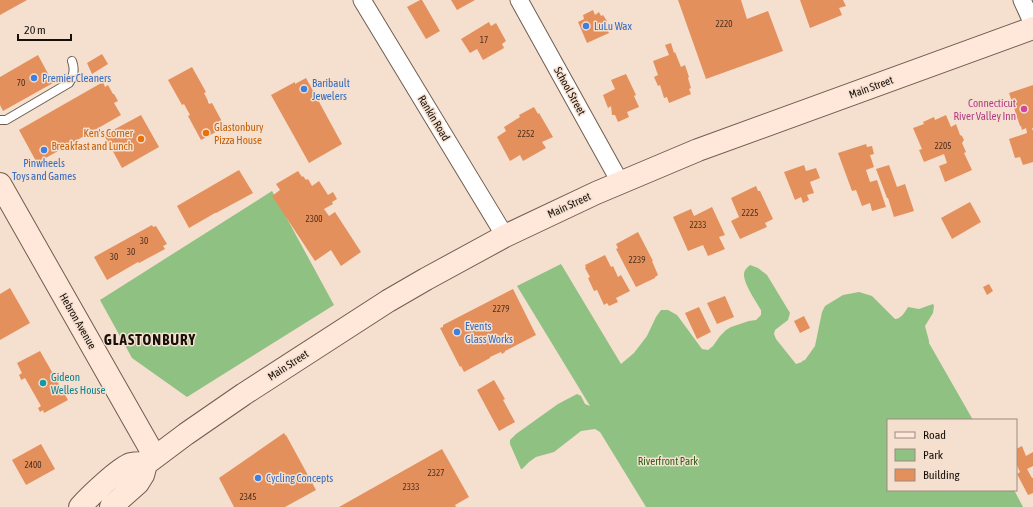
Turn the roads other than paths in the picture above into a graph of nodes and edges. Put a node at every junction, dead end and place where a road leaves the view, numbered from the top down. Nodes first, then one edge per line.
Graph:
1 (362, 0) edge
2 (519, 0) edge
3 (1022, 0) edge
4 (1033, 24) edge
5 (1033, 28) edge
6 (72, 61) dead end
7 (0, 120) edge
8 (620, 182) junction
9 (0, 184) edge
10 (505, 236) junction
11 (151, 461) junction
12 (80, 507) edge
13 (112, 507) edge

1 - 10 street, Rankin Road
2 - 8 street, School Street
3 - 4 street
5 - 8 main road, Main Street
6 - 7 lane
8 - 10 main road, Main Street
9 - 11 main road, Hebron Avenue
10 - 11 main road, Main Street
11 - 12 main road
11 - 13 main road

